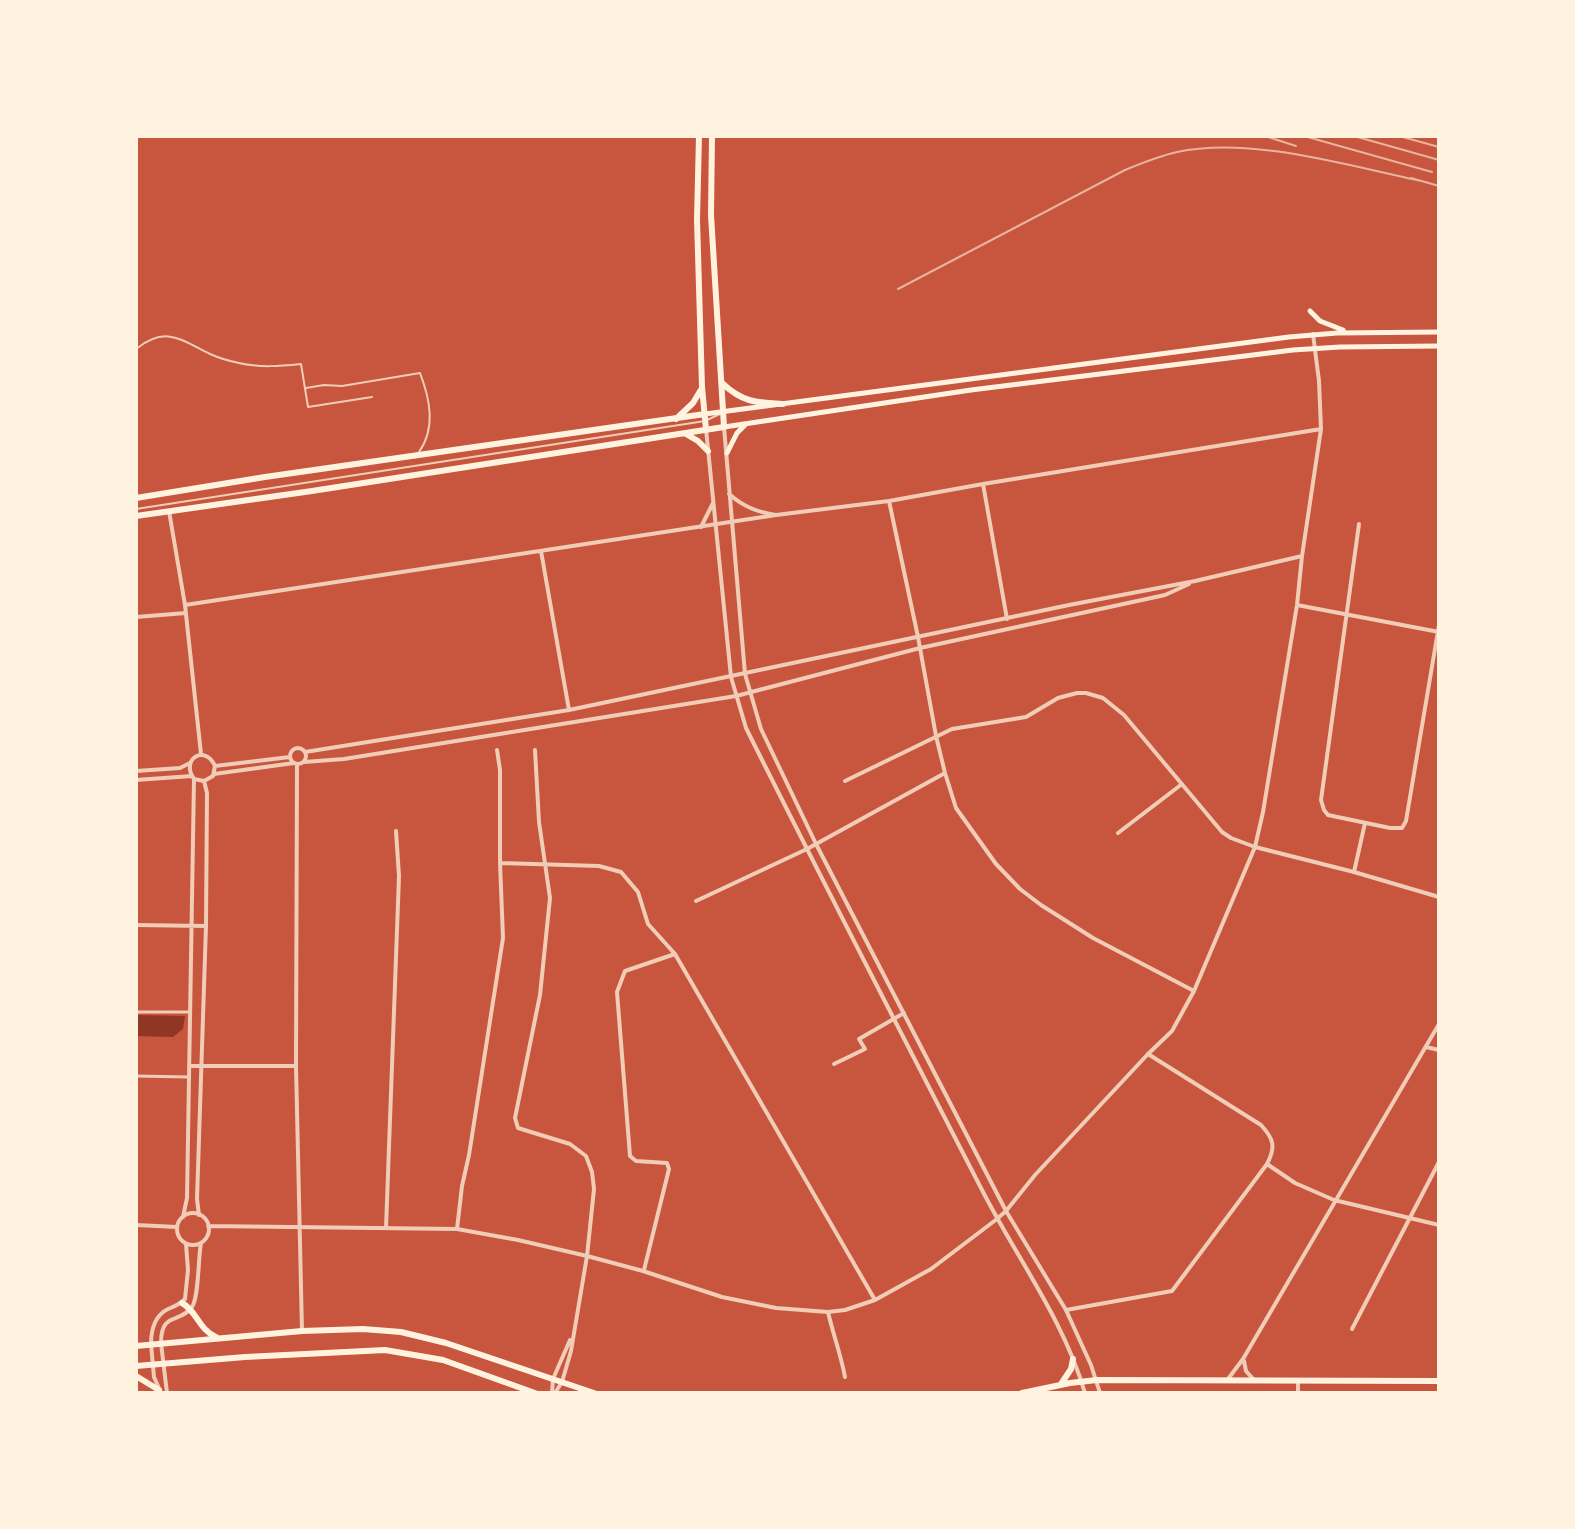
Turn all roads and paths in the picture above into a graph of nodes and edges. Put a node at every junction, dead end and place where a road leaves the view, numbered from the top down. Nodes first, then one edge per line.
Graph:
1 (699, 136) edge
2 (712, 136) edge
3 (1310, 311) dead end
4 (1351, 332) junction
5 (1439, 332) edge
6 (1313, 334) junction
7 (1439, 346) edge
8 (1315, 348) junction
9 (136, 349) edge
10 (722, 383) junction
11 (702, 387) junction
12 (305, 388) junction
13 (372, 397) dead end
14 (783, 404) junction
15 (723, 412) junction
16 (676, 419) junction
17 (705, 422) junction
18 (749, 422) junction
19 (724, 427) junction
20 (1321, 429) junction
21 (683, 433) junction
22 (708, 451) junction
23 (727, 453) junction
24 (414, 455) junction
25 (983, 484) junction
26 (729, 494) junction
27 (136, 498) edge
28 (714, 501) junction
29 (889, 501) junction
30 (136, 509) edge
31 (169, 511) junction
32 (776, 515) junction
33 (136, 516) edge
34 (732, 522) junction
35 (1359, 524) dead end
36 (716, 525) junction
37 (701, 527) junction
38 (541, 551) junction
39 (1302, 556) junction
40 (1195, 581) junction
41 (185, 605) junction
42 (1297, 605) junction
43 (186, 613) junction
44 (1348, 615) junction
45 (136, 617) edge
46 (1007, 619) junction
47 (1439, 625) edge
48 (1438, 632) edge
49 (918, 637) junction
50 (920, 648) junction
51 (745, 674) junction
52 (731, 677) junction
53 (750, 691) junction
54 (736, 696) junction
55 (569, 710) junction
56 (936, 736) junction
57 (497, 750) dead end
58 (535, 750) dead end
59 (305, 752) junction
60 (201, 755) junction
61 (290, 757) junction
62 (304, 762) junction
63 (190, 763) junction
64 (295, 764) junction
65 (215, 766) junction
66 (136, 771) edge
67 (945, 773) junction
68 (214, 774) junction
69 (193, 777) junction
70 (136, 780) edge
71 (204, 781) junction
72 (845, 781) dead end
73 (1182, 784) junction
74 (1365, 823) junction
75 (396, 831) dead end
76 (1118, 833) dead end
77 (816, 844) junction
78 (1255, 847) junction
79 (807, 849) junction
80 (500, 863) junction
81 (545, 865) junction
82 (1354, 872) junction
83 (1439, 897) edge
84 (696, 901) dead end
85 (136, 925) edge
86 (191, 925) junction
87 (206, 926) junction
88 (675, 954) junction
89 (1194, 991) junction
90 (136, 1012) edge
91 (190, 1012) junction
92 (904, 1013) junction
93 (894, 1019) junction
94 (1439, 1024) edge
95 (1426, 1047) junction
96 (1439, 1050) edge
97 (1148, 1054) junction
98 (834, 1064) dead end
99 (189, 1066) junction
100 (201, 1066) junction
101 (296, 1066) junction
102 (136, 1076) edge
103 (189, 1077) junction
104 (1439, 1162) edge
105 (1267, 1164) junction
106 (1334, 1200) junction
107 (1006, 1211) junction
108 (199, 1215) junction
109 (183, 1217) junction
110 (997, 1219) junction
111 (1410, 1219) junction
112 (136, 1225) edge
113 (1439, 1225) edge
114 (208, 1226) junction
115 (177, 1227) junction
116 (300, 1228) junction
117 (386, 1229) junction
118 (457, 1229) junction
119 (201, 1243) junction
120 (186, 1244) junction
121 (587, 1256) junction
122 (643, 1271) junction
123 (875, 1300) junction
124 (182, 1303) junction
125 (191, 1309) junction
126 (1066, 1310) junction
127 (828, 1312) junction
128 (1352, 1329) dead end
129 (302, 1331) junction
130 (573, 1334) junction
131 (220, 1338) junction
132 (161, 1343) junction
133 (151, 1344) junction
134 (136, 1346) edge
135 (1073, 1359) junction
136 (1243, 1359) junction
137 (163, 1364) junction
138 (152, 1365) junction
139 (136, 1366) edge
140 (136, 1376) edge
141 (845, 1377) dead end
142 (553, 1379) junction
143 (1097, 1380) junction
144 (1227, 1380) junction
145 (1254, 1380) junction
146 (1298, 1380) junction
147 (1437, 1380) edge
148 (1081, 1381) junction
149 (562, 1382) junction
150 (1057, 1386) junction
151 (162, 1392) edge
152 (535, 1393) edge
153 (554, 1393) edge
154 (594, 1393) edge
155 (1022, 1393) edge
156 (1085, 1393) edge
157 (1100, 1393) edge
158 (1298, 1393) edge

1 - 11 main road
2 - 10 main road
3 - 4 main road
4 - 5 main road
4 - 6 main road
6 - 8 street
6 - 14 main road
7 - 8 main road
8 - 18 main road
8 - 20 street
9 - 12 lane
10 - 14 main road
10 - 15 main road
11 - 16 main road
11 - 17 main road
12 - 13 lane
12 - 24 lane
14 - 15 main road
15 - 17 main road
15 - 19 main road
16 - 17 main road
16 - 24 main road
17 - 19 main road
17 - 21 main road
17 - 22 street
17 - 30 lane
18 - 19 main road
18 - 23 main road
19 - 23 street
20 - 25 street
20 - 39 street
21 - 22 main road
21 - 31 main road
22 - 28 street
23 - 26 street
24 - 27 main road
25 - 29 street
25 - 46 street
26 - 32 street
26 - 34 street
28 - 36 street
28 - 37 street
29 - 32 street
29 - 49 street
31 - 33 main road
31 - 41 street
32 - 34 street
34 - 36 street
34 - 51 street
35 - 44 street
36 - 37 street
36 - 52 street
37 - 38 street
38 - 41 street
38 - 55 street
39 - 40 street
39 - 42 street
40 - 46 street
40 - 50 street
41 - 43 street
42 - 44 street
42 - 78 street
43 - 45 street
43 - 60 street
44 - 48 street
44 - 74 street
46 - 49 street
47 - 48 street
48 - 74 street
49 - 50 street
49 - 51 street
50 - 53 street
50 - 56 street
51 - 52 street
51 - 53 street
52 - 54 street
52 - 55 street
53 - 54 street
53 - 77 street
54 - 62 street
54 - 79 street
55 - 59 street
56 - 67 street
56 - 72 street
56 - 73 street
57 - 80 street
58 - 81 street
59 - 61 street
59 - 62 street
60 - 63 street
60 - 65 street
61 - 64 street
61 - 65 street
62 - 64 street
63 - 66 street
63 - 69 street
64 - 68 street
64 - 101 street
65 - 68 street
67 - 77 street
67 - 89 street
68 - 71 street
69 - 70 street
69 - 71 street
69 - 86 street
71 - 87 street
73 - 76 street
73 - 78 street
74 - 82 street
75 - 117 street
77 - 79 street
77 - 92 street
78 - 82 street
78 - 89 street
79 - 84 street
79 - 93 street
80 - 81 street
80 - 118 street
81 - 88 street
81 - 121 street
82 - 83 street
85 - 86 street
86 - 87 street
86 - 91 street
87 - 100 street
88 - 122 street
88 - 123 street
89 - 97 street
90 - 91 street
91 - 99 street
92 - 93 street
92 - 107 street
93 - 98 street
93 - 110 street
94 - 95 street
95 - 96 street
95 - 106 street
97 - 105 street
97 - 107 street
99 - 100 street
99 - 103 street
100 - 101 street
100 - 108 street
101 - 116 street
102 - 103 street
103 - 109 street
104 - 111 street
105 - 106 street
105 - 126 street
106 - 111 street
106 - 136 street
107 - 110 street
107 - 126 street
108 - 109 street
108 - 114 street
109 - 115 street
110 - 123 street
110 - 135 street
111 - 113 street
111 - 128 street
112 - 115 street
114 - 116 street
114 - 119 street
115 - 120 street
116 - 117 street
116 - 129 street
117 - 118 street
118 - 121 street
119 - 120 street
119 - 125 street
120 - 124 street
121 - 122 street
121 - 130 street
122 - 127 street
123 - 127 street
124 - 125 main road
124 - 133 street
125 - 131 main road
125 - 132 street
126 - 143 street
127 - 141 street
129 - 131 main road
129 - 142 main road
130 - 142 street
130 - 149 street
131 - 132 main road
132 - 133 main road
132 - 137 street
133 - 134 main road
133 - 138 street
135 - 148 street
135 - 150 main road
136 - 144 street
136 - 145 street
137 - 138 main road
137 - 151 street
137 - 152 main road
138 - 139 main road
138 - 151 street
140 - 151 main road
142 - 149 main road
142 - 153 street
143 - 144 main road
143 - 148 main road
143 - 157 street
144 - 145 main road
145 - 146 main road
146 - 147 main road
146 - 158 street
148 - 150 main road
148 - 156 street
149 - 153 street
149 - 154 main road
150 - 155 main road

